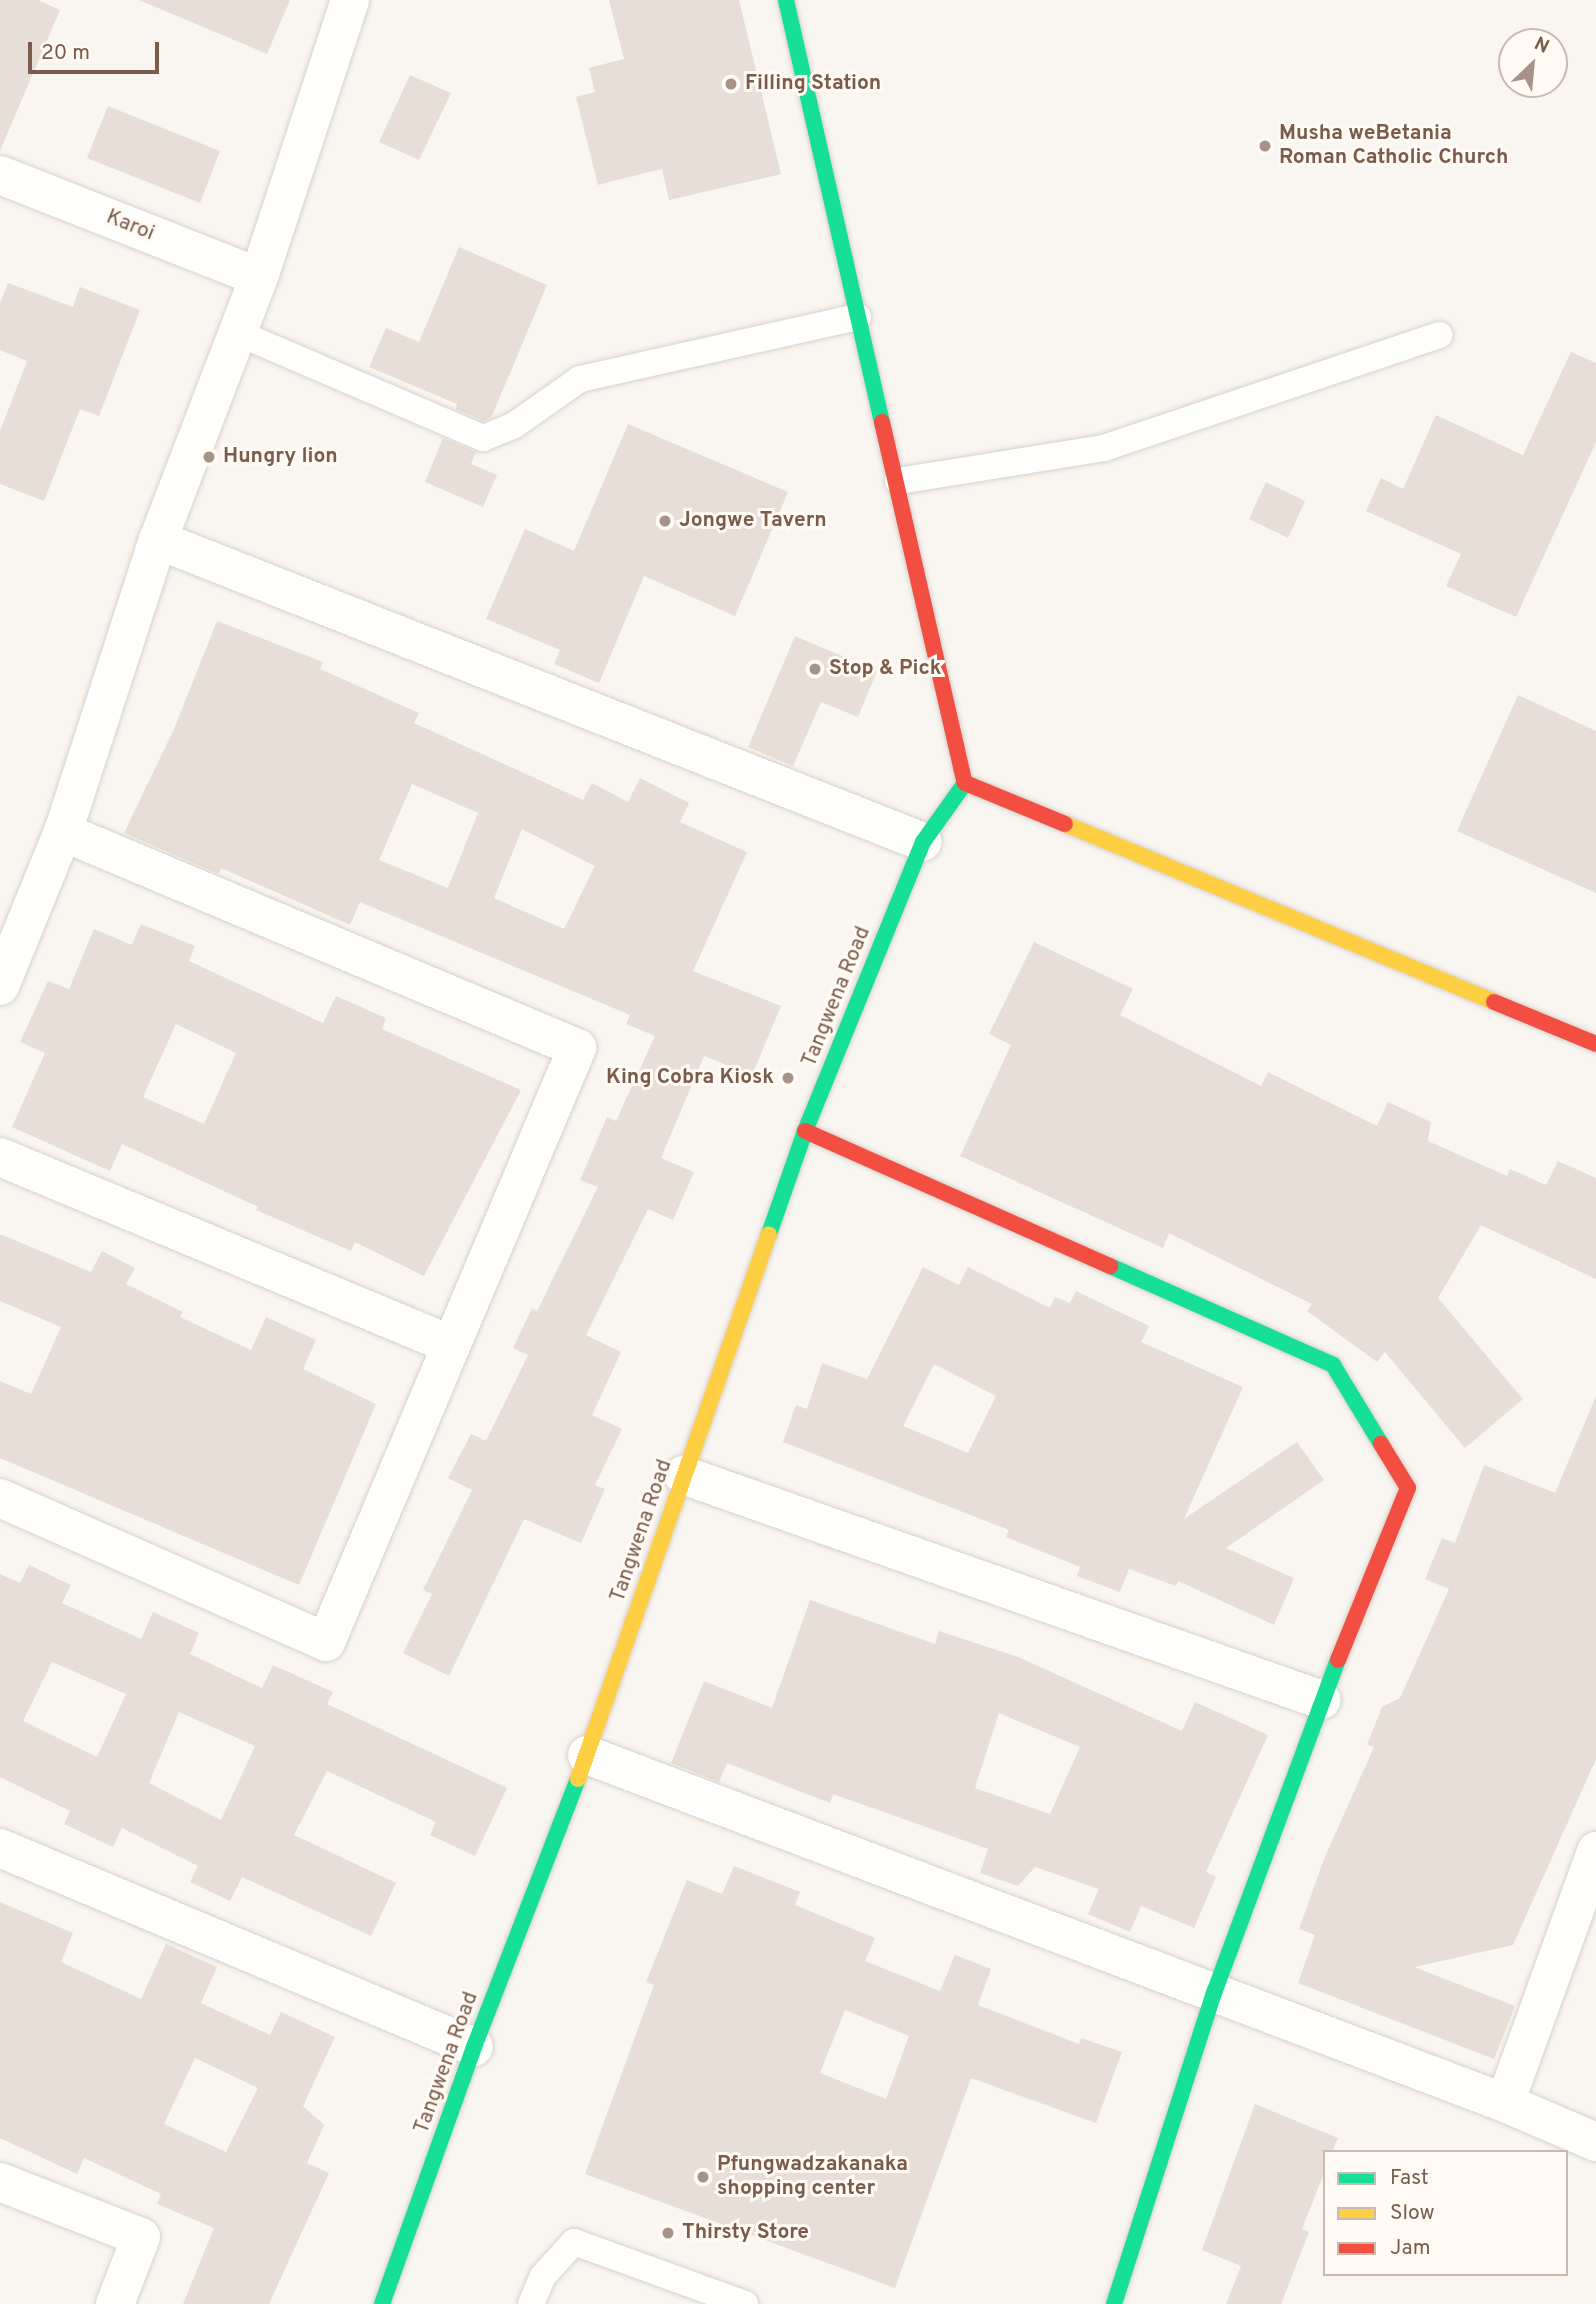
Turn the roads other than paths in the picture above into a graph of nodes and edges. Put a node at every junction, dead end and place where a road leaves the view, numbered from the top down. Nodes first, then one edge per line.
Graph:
1 (350, 0) edge
2 (786, 0) edge
3 (0, 175) edge
4 (259, 277) junction
5 (858, 317) junction
6 (238, 332) junction
7 (1439, 335) dead end
8 (898, 481) junction
9 (158, 540) junction
10 (965, 783) junction
11 (63, 832) junction
12 (923, 842) junction
13 (0, 986) edge
14 (1596, 1044) edge
15 (805, 1131) junction
16 (0, 1157) edge
17 (449, 1344) junction
18 (683, 1475) junction
19 (0, 1498) edge
20 (1322, 1700) junction
21 (587, 1755) junction
22 (0, 1848) edge
23 (1596, 1851) edge
24 (1214, 1993) junction
25 (474, 2047) junction
26 (1505, 2103) junction
27 (1596, 2142) edge
28 (0, 2182) edge
29 (115, 2304) edge
30 (382, 2304) edge
31 (531, 2304) edge
32 (745, 2304) edge
33 (1114, 2304) edge

1 - 4 street
2 - 5 street
3 - 4 street, Karoi
4 - 6 street
5 - 6 lane
5 - 8 street
6 - 9 street
7 - 8 lane
8 - 10 street
9 - 11 street
9 - 12 street
10 - 12 street, Tangwena Road
10 - 14 street
11 - 13 street
11 - 17 street
12 - 15 street, Tangwena Road
15 - 18 street, Tangwena Road
15 - 20 street
16 - 17 street
17 - 19 street
18 - 20 street
18 - 21 street, Tangwena Road
20 - 24 street
21 - 24 street
21 - 25 street, Tangwena Road
22 - 25 street
23 - 26 street
24 - 26 street
24 - 33 street
25 - 30 street, Tangwena Road
26 - 27 street
28 - 29 street
31 - 32 lane

